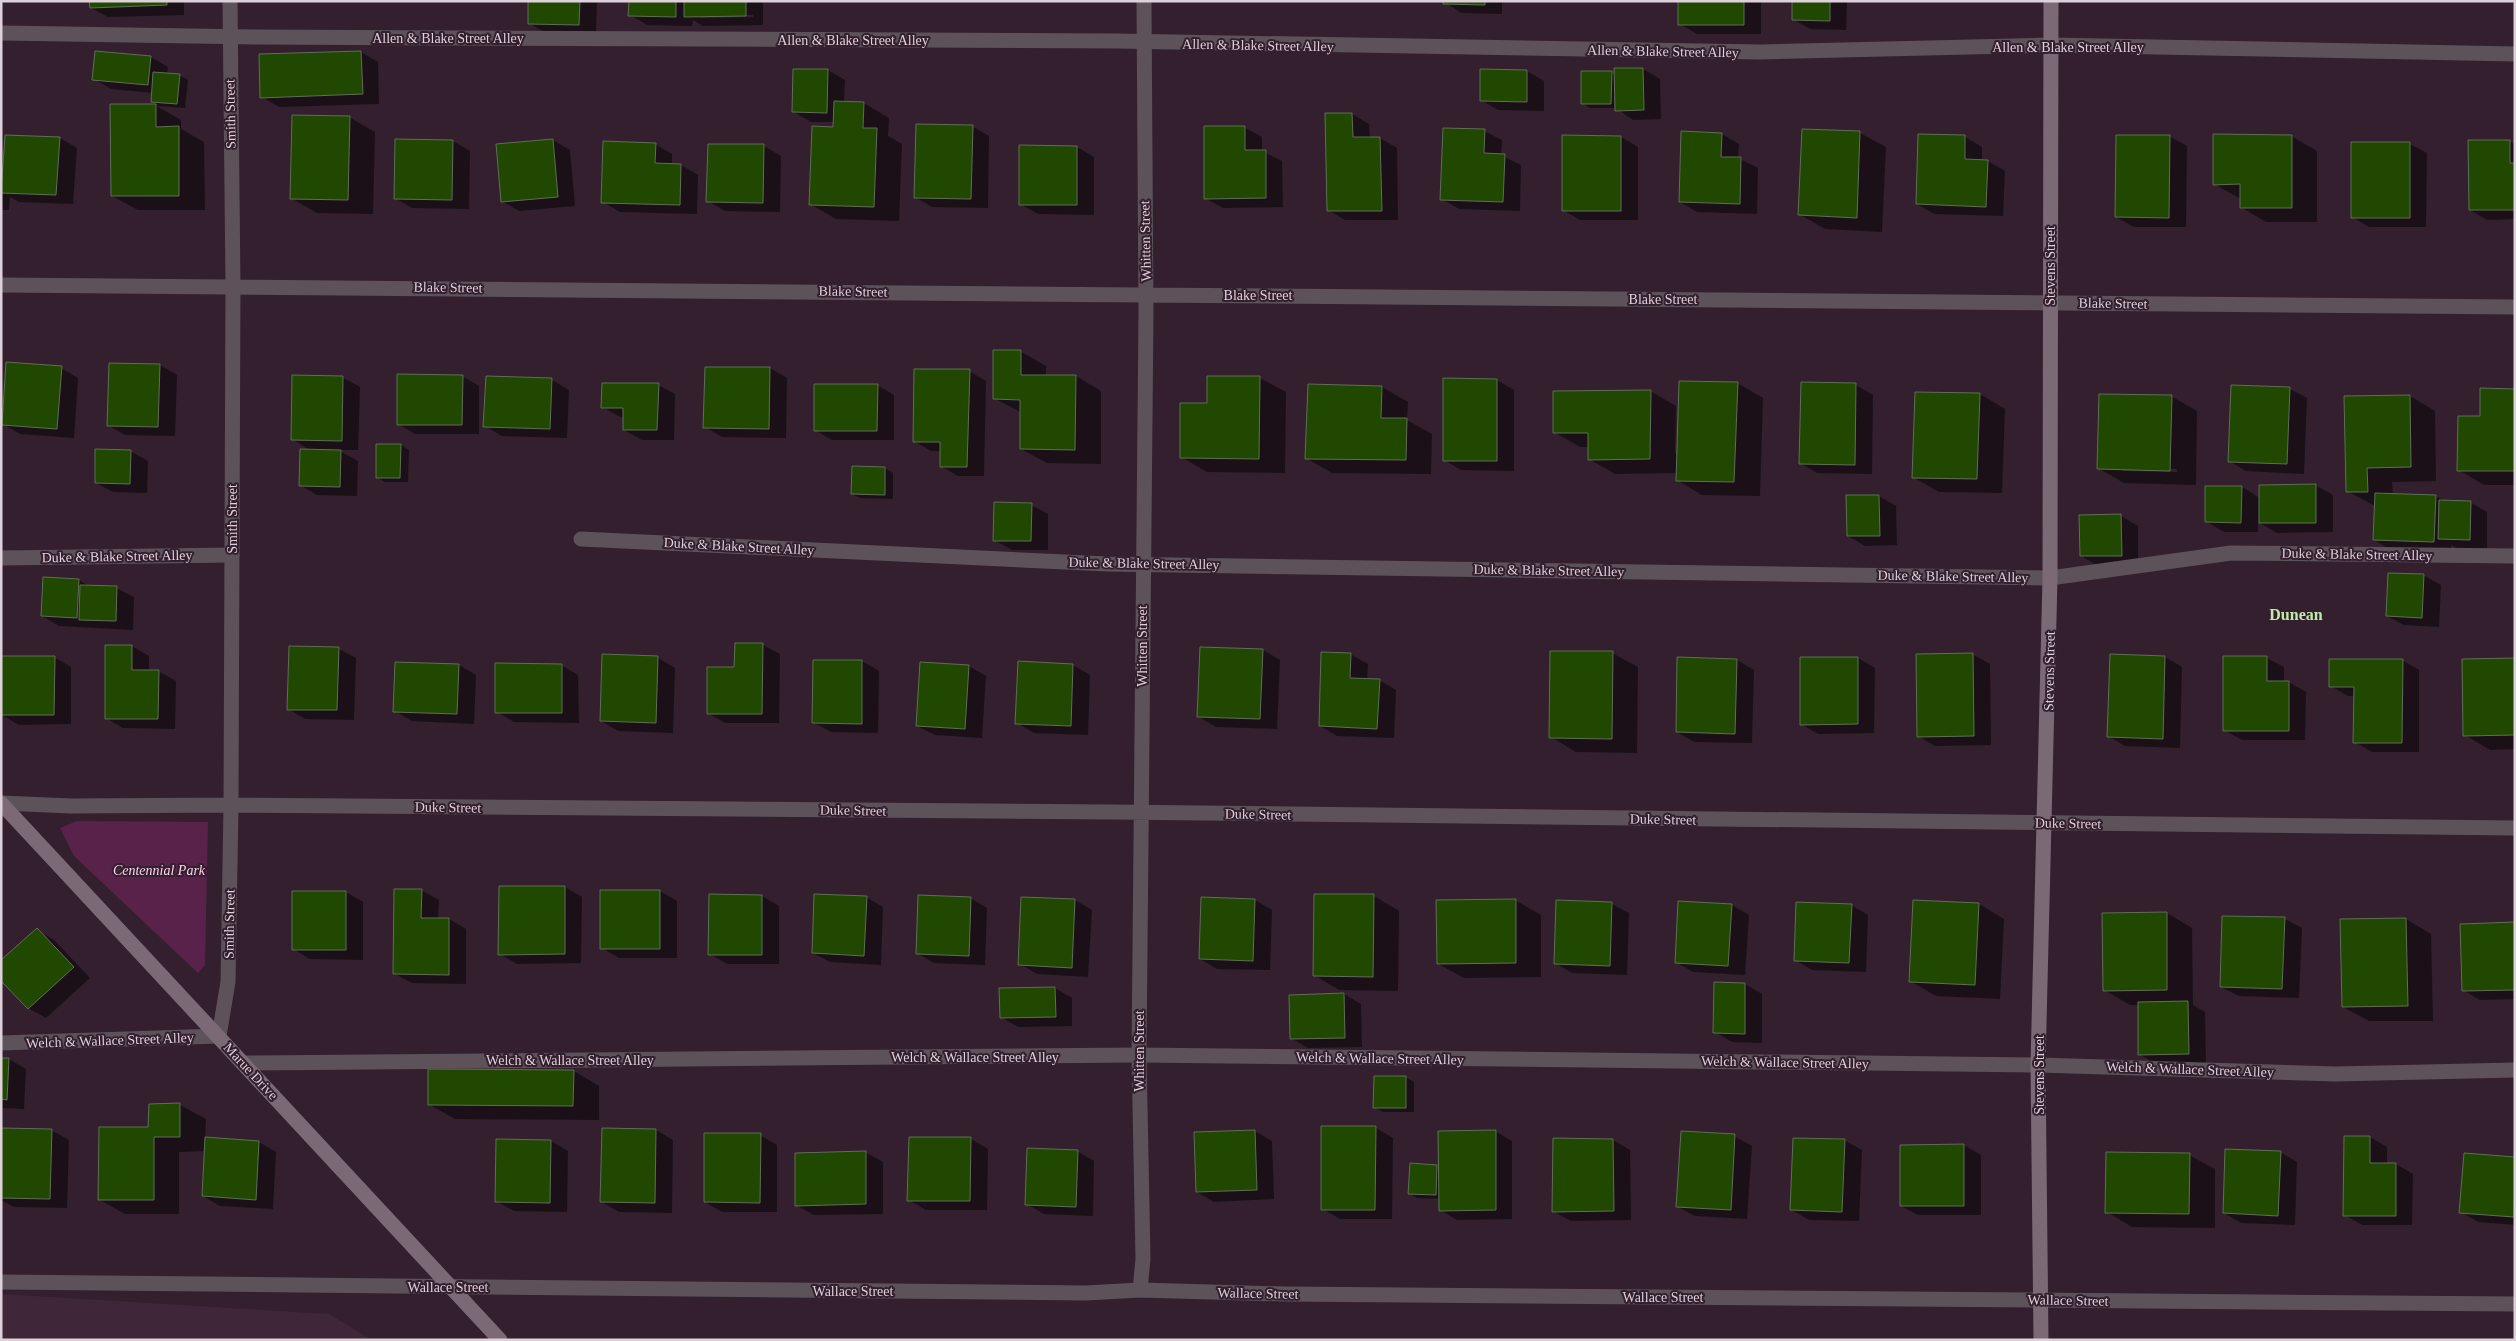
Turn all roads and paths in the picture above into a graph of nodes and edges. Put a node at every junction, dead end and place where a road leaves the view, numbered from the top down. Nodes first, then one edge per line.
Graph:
1 (230, 1) edge
2 (1144, 1) edge
3 (2051, 1) edge
4 (1, 33) edge
5 (229, 37) junction
6 (1143, 44) junction
7 (2050, 45) junction
8 (2515, 54) edge
9 (1, 284) edge
10 (234, 285) junction
11 (1146, 294) junction
12 (2050, 302) junction
13 (2515, 307) edge
14 (581, 538) dead end
15 (232, 555) junction
16 (2515, 556) edge
17 (1, 558) edge
18 (1143, 564) junction
19 (2050, 578) junction
20 (1, 803) edge
21 (231, 805) junction
22 (1141, 813) junction
23 (2046, 823) junction
24 (2515, 828) edge
25 (219, 1036) junction
26 (1, 1043) edge
27 (1138, 1055) junction
28 (245, 1063) junction
29 (2038, 1065) junction
30 (2515, 1070) edge
31 (1, 1282) edge
32 (453, 1288) junction
33 (1140, 1290) junction
34 (2041, 1300) junction
35 (2515, 1304) edge
36 (500, 1340) edge
37 (2041, 1340) edge

1 - 5 street, Smith Street
2 - 6 street, Whitten Street
3 - 7 street, Stevens Street
4 - 5 street, Allen & Blake Street Alley
5 - 6 street, Allen & Blake Street Alley
5 - 10 street, Smith Street
6 - 7 street, Allen & Blake Street Alley
6 - 11 street, Whitten Street
7 - 8 street, Allen & Blake Street Alley
7 - 12 street, Stevens Street
9 - 10 street, Blake Street
10 - 11 street, Blake Street
10 - 15 street, Smith Street
11 - 12 street, Blake Street
11 - 18 street, Whitten Street
12 - 13 street, Blake Street
12 - 19 street, Stevens Street
14 - 18 street, Duke & Blake Street Alley
15 - 17 street, Duke & Blake Street Alley
15 - 21 street, Smith Street
16 - 19 street, Duke & Blake Street Alley
18 - 19 street, Duke & Blake Street Alley
18 - 22 street, Whitten Street
19 - 23 street, Stevens Street
20 - 21 street, Duke Street
20 - 25 street, Marue Drive
21 - 22 street, Duke Street
21 - 25 street, Smith Street
22 - 23 street, Duke Street
22 - 27 street, Whitten Street
23 - 24 street, Duke Street
23 - 29 street, Stevens Street
25 - 26 street, Welch & Wallace Street Alley
25 - 28 street, Marue Drive
27 - 28 street, Welch & Wallace Street Alley
27 - 29 street, Welch & Wallace Street Alley
27 - 33 street, Whitten Street
28 - 32 street, Marue Drive
29 - 30 street, Welch & Wallace Street Alley
29 - 34 street, Stevens Street
31 - 32 street, Wallace Street
32 - 33 street, Wallace Street
32 - 36 street, Marue Drive
33 - 34 street, Wallace Street
34 - 35 street, Wallace Street
34 - 37 street, Stevens Street

